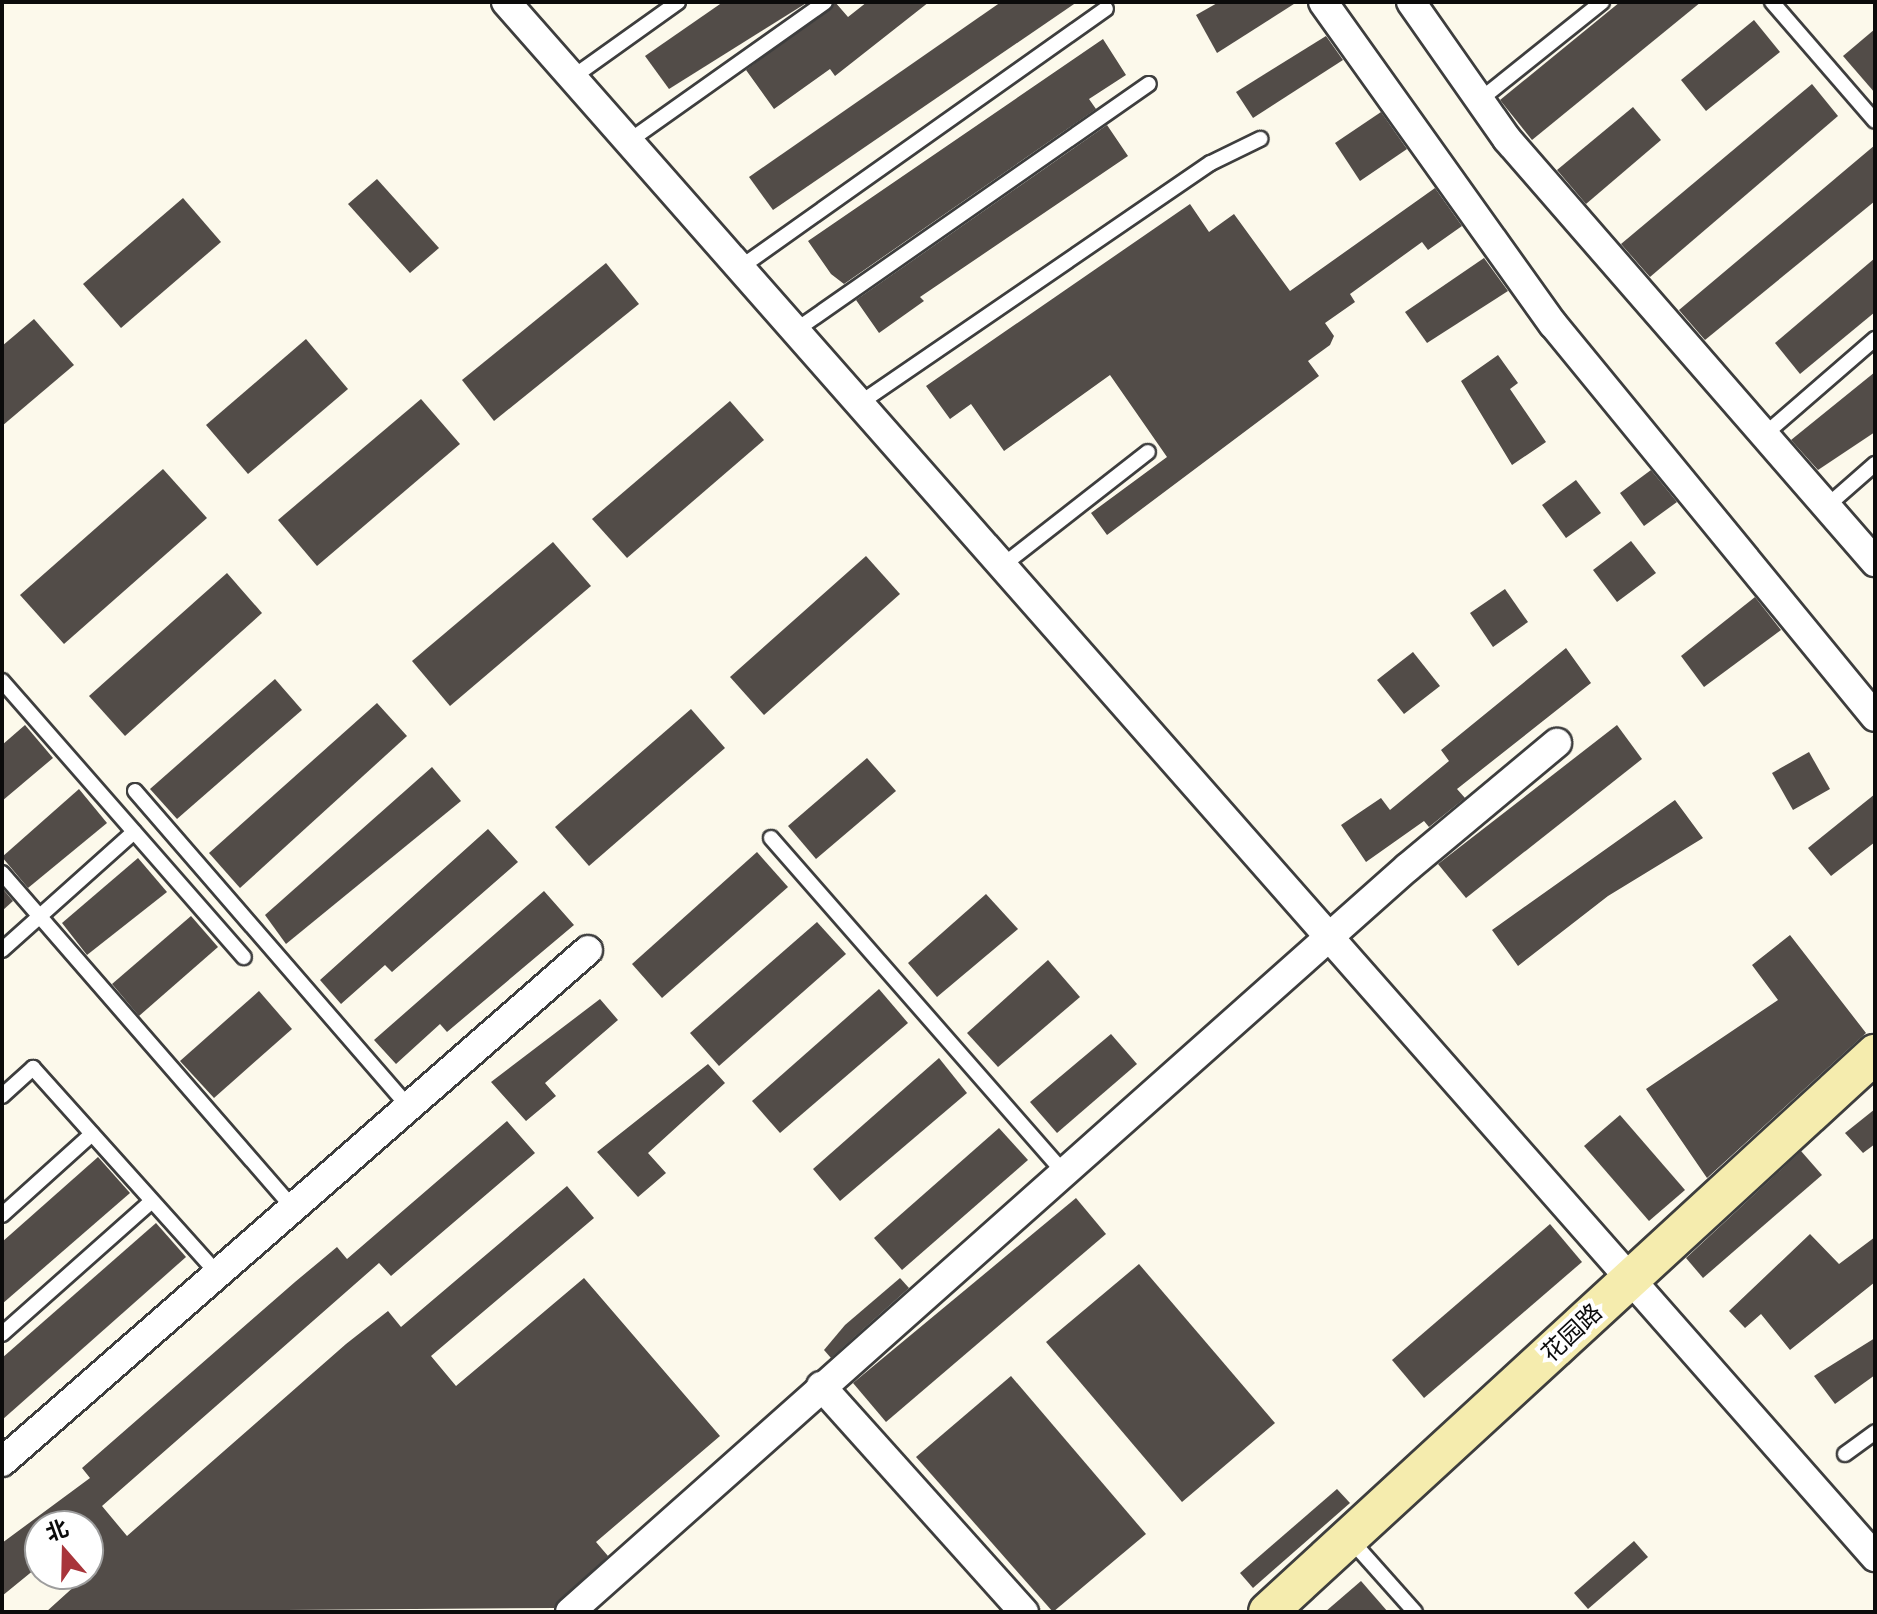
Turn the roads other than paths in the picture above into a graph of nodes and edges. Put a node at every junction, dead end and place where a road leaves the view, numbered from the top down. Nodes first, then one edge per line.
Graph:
1 (506, 2) edge
2 (678, 2) edge
3 (825, 2) edge
4 (1323, 2) edge
5 (1411, 2) edge
6 (1602, 2) edge
7 (1772, 2) edge
8 (1106, 9) dead end
9 (573, 77) junction
10 (1149, 84) dead end
11 (1481, 99) junction
12 (1875, 121) edge
13 (1260, 139) dead end
14 (629, 141) junction
15 (741, 267) junction
16 (796, 330) junction
17 (1875, 339) edge
18 (860, 403) junction
19 (1764, 435) junction
20 (1148, 452) dead end
21 (1875, 464) edge
22 (1827, 506) junction
23 (1875, 562) edge
24 (1002, 566) junction
25 (2, 681) edge
26 (1875, 717) edge
27 (1557, 743) dead end
28 (135, 791) dead end
29 (134, 832) junction
30 (771, 838) dead end
31 (2, 873) edge
32 (40, 916) junction
33 (1328, 938) junction
34 (2, 950) edge
35 (588, 950) dead end
36 (244, 957) dead end
37 (1875, 1054) edge
38 (2, 1096) edge
39 (408, 1106) junction
40 (92, 1134) junction
41 (1063, 1172) junction
42 (152, 1201) junction
43 (292, 1207) junction
44 (2, 1215) edge
45 (217, 1273) junction
46 (1627, 1281) junction
47 (2, 1334) edge
48 (821, 1386) junction
49 (1875, 1432) edge
50 (1845, 1454) dead end
51 (2, 1462) edge
52 (1349, 1537) junction
53 (1875, 1557) edge
54 (570, 1612) edge
55 (1024, 1612) edge
56 (1268, 1612) edge
57 (1415, 1612) edge

1 - 9 street
2 - 9 lane
3 - 14 lane
4 - 26 street
5 - 11 street
6 - 11 lane
7 - 12 lane
8 - 15 lane
9 - 14 street
10 - 16 lane
11 - 19 street
13 - 18 lane
14 - 15 street
15 - 16 street
16 - 18 street
17 - 19 lane
18 - 24 street
19 - 22 street
20 - 24 lane
21 - 22 lane
22 - 23 street
24 - 33 street
25 - 29 lane
27 - 33 street
28 - 39 lane
29 - 32 lane
29 - 36 lane
30 - 41 lane
31 - 32 lane
32 - 34 lane
32 - 43 lane
33 - 41 street
33 - 46 street
35 - 39 street
37 - 46 street, 花园路
38 - 40 lane
39 - 43 street
40 - 42 lane
40 - 44 lane
41 - 48 street
42 - 45 lane
42 - 47 lane
43 - 45 street
45 - 51 street
46 - 52 street, 花园路
46 - 53 street
48 - 54 street
48 - 55 street
49 - 50 lane
52 - 56 street, 花园路
52 - 57 lane

